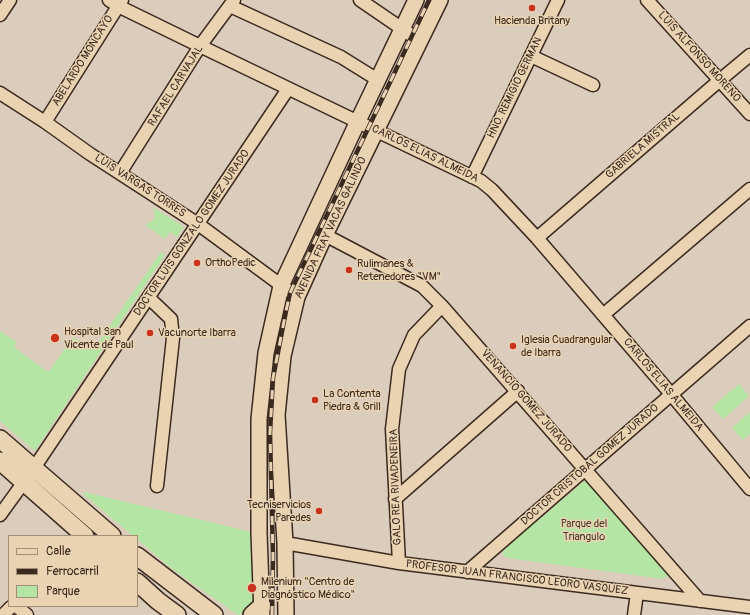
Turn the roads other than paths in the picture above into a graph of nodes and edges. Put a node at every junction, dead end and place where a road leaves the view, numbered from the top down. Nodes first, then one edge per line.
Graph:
1 (10, 0) edge
2 (360, 0) edge
3 (416, 0) edge
4 (440, 0) edge
5 (558, 0) edge
6 (647, 0) edge
7 (116, 2) edge
8 (232, 3) edge
9 (0, 14) edge
10 (402, 29) junction
11 (420, 41) junction
12 (200, 46) junction
13 (531, 56) junction
14 (750, 56) edge
15 (378, 80) junction
16 (720, 80) junction
17 (593, 85) dead end
18 (288, 89) junction
19 (0, 93) edge
20 (750, 114) edge
21 (45, 122) junction
22 (358, 122) junction
23 (376, 131) junction
24 (120, 174) junction
25 (472, 177) junction
26 (750, 189) edge
27 (198, 224) junction
28 (325, 235) junction
29 (537, 238) junction
30 (282, 286) junction
31 (297, 297) junction
32 (149, 298) junction
33 (442, 306) junction
34 (603, 315) junction
35 (750, 326) edge
36 (518, 392) junction
37 (671, 394) junction
38 (0, 439) edge
39 (0, 461) edge
40 (34, 468) junction
41 (586, 470) junction
42 (24, 481) junction
43 (157, 486) dead end
44 (750, 489) edge
45 (395, 499) junction
46 (0, 515) edge
47 (84, 535) edge
48 (111, 535) edge
49 (285, 543) junction
50 (138, 557) edge
51 (399, 563) junction
52 (467, 572) junction
53 (138, 583) edge
54 (637, 593) junction
55 (700, 601) junction
56 (10, 607) edge
57 (16, 607) edge
58 (750, 607) edge
59 (259, 612) edge
60 (3, 615) edge
61 (27, 615) edge
62 (177, 615) edge
63 (214, 615) edge
64 (286, 615) edge
65 (634, 615) edge

1 - 9 street
2 - 10 street
3 - 10 main road, AVENIDA FRAY VACAS GALINDO
4 - 11 main road, AVENIDA FRAY VACAS GALINDO
5 - 13 street, HNO. REMIGIO GERMAN
6 - 16 street, LUIS ALFONSO MORENO
7 - 12 street, CARLOS ELIAS ALMEIDA
7 - 21 street, ABELARDO MONCAYO
8 - 12 street, RAFAEL CARVAJAL
8 - 15 street
10 - 11 street
10 - 15 main road, AVENIDA FRAY VACAS GALINDO
11 - 23 main road, AVENIDA FRAY VACAS GALINDO
12 - 18 street, CARLOS ELIAS ALMEIDA
12 - 24 street, RAFAEL CARVAJAL
13 - 17 street
13 - 25 street, HNO. REMIGIO GERMAN
14 - 16 street, GABRIELA MISTRAL
15 - 22 main road, AVENIDA FRAY VACAS GALINDO
16 - 20 street, LUIS ALFONSO MORENO
16 - 29 street, GABRIELA MISTRAL
18 - 22 street, CARLOS ELIAS ALMEIDA
18 - 27 street, DOCTOR LUIS GONZALO GOMEZ JURADO
19 - 21 street, LUIS VARGAS TORRES
21 - 24 street, LUIS VARGAS TORRES
22 - 23 street, CARLOS ELIAS ALMEIDA
22 - 30 main road, AVENIDA FRAY VACAS GALINDO
23 - 25 street, CARLOS ELIAS ALMEIDA
23 - 28 main road, AVENIDA FRAY VACAS GALINDO
24 - 27 street, LUIS VARGAS TORRES
25 - 29 street, CARLOS ELIAS ALMEIDA
26 - 34 street
27 - 30 street, LUIS VARGAS TORRES
27 - 32 street, DOCTOR LUIS GONZALO GOMEZ JURADO
28 - 31 main road, AVENIDA FRAY VACAS GALINDO
28 - 33 street, VENANCIO GOMEZ JURADO
29 - 34 street, CARLOS ELIAS ALMEIDA
30 - 31 street, LUIS VARGAS TORRES
30 - 59 main road, AVENIDA FRAY VACAS GALINDO
31 - 49 main road, AVENIDA FRAY VACAS GALINDO
32 - 40 street, DOCTOR LUIS GONZALO GOMEZ JURADO
32 - 43 street
33 - 36 street, VENANCIO GOMEZ JURADO
33 - 45 street, GALO REA RIVADENEIRA
34 - 37 street, CARLOS ELIAS ALMEIDA
35 - 37 street, DOCTOR CRISTOBAL GOMEZ JURADO
36 - 41 street, VENANCIO GOMEZ JURADO
36 - 45 street
37 - 41 street, DOCTOR CRISTOBAL GOMEZ JURADO
37 - 44 street, CARLOS ELIAS ALMEIDA
38 - 40 highway
39 - 42 highway
40 - 42 street, DOCTOR LUIS GONZALO GOMEZ JURADO
40 - 48 highway
41 - 52 street, DOCTOR CRISTOBAL GOMEZ JURADO
41 - 55 street, VENANCIO GOMEZ JURADO
42 - 46 street, DOCTOR LUIS GONZALO GOMEZ JURADO
42 - 47 highway
45 - 51 street, GALO REA RIVADENEIRA
49 - 51 street, PROFESOR JUAN FRANCISCO LEORO VASQUEZ
49 - 64 main road, AVENIDA FRAY VACAS GALINDO
50 - 63 highway
51 - 52 street, PROFESOR JUAN FRANCISCO LEORO VASQUEZ
52 - 54 street, PROFESOR JUAN FRANCISCO LEORO VASQUEZ
53 - 62 highway
54 - 55 street, PROFESOR JUAN FRANCISCO LEORO VASQUEZ
54 - 65 street
55 - 58 street, PROFESOR JUAN FRANCISCO LEORO VASQUEZ
56 - 60 street
57 - 61 street

